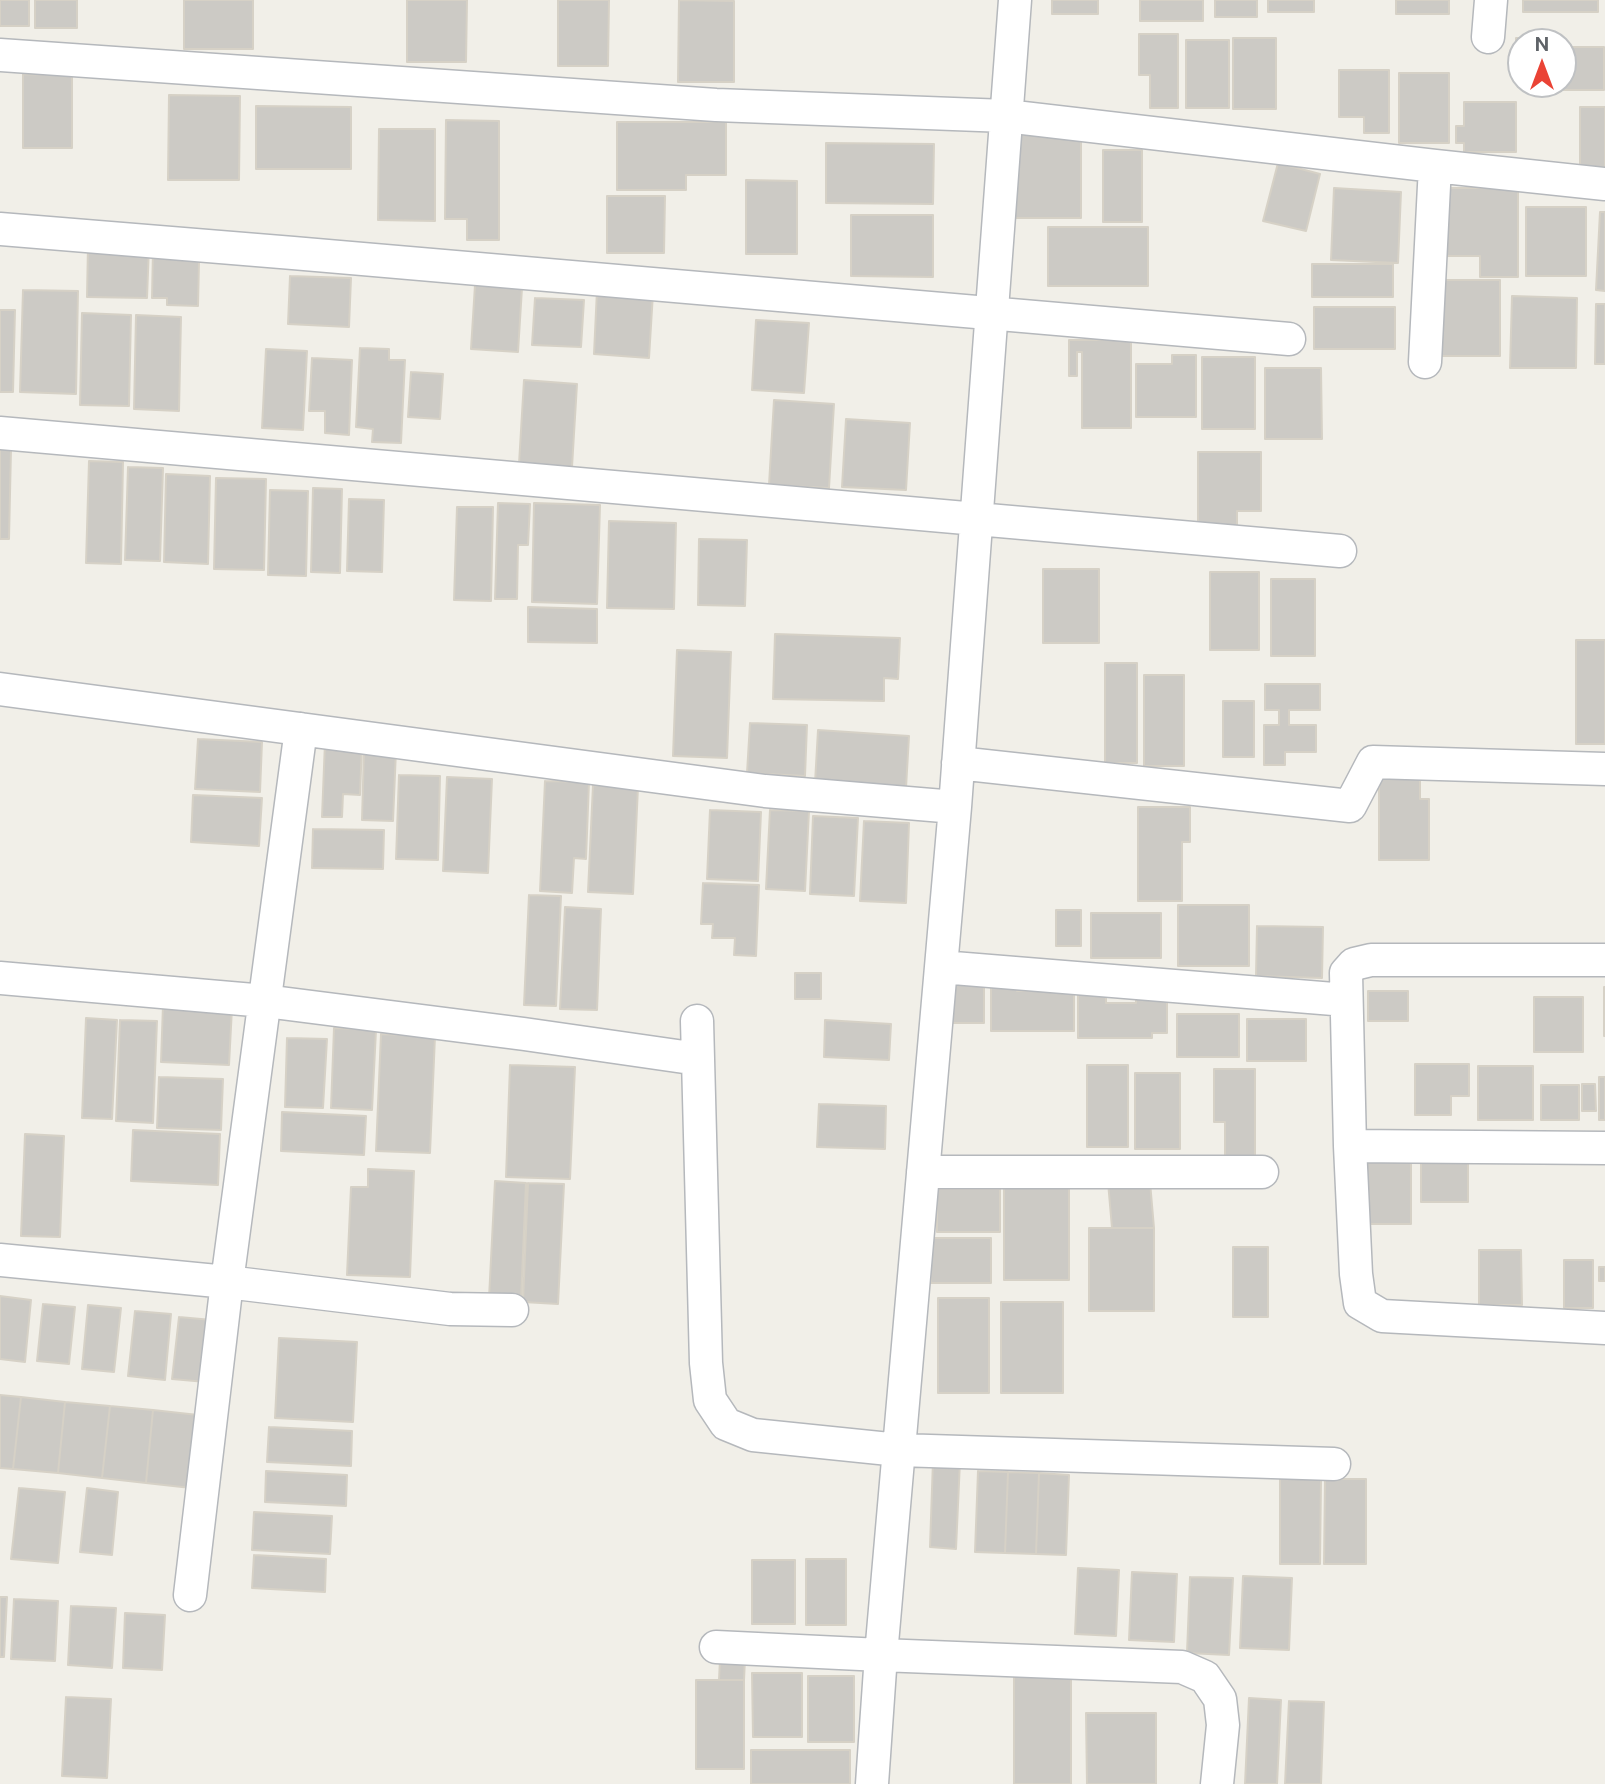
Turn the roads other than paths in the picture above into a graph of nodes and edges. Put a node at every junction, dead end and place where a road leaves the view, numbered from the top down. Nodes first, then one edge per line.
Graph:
1 (1015, 0) edge
2 (1491, 0) edge
3 (1488, 37) dead end
4 (0, 55) edge
5 (1006, 116) junction
6 (1434, 166) junction
7 (1605, 184) edge
8 (0, 229) edge
9 (991, 314) junction
10 (1289, 339) dead end
11 (1425, 362) dead end
12 (0, 433) edge
13 (975, 518) junction
14 (1340, 551) dead end
15 (0, 689) edge
16 (301, 729) junction
17 (958, 763) junction
18 (1605, 769) edge
19 (955, 807) junction
20 (1605, 960) edge
21 (941, 967) junction
22 (0, 978) edge
23 (1346, 1000) junction
24 (265, 1001) junction
25 (697, 1021) dead end
26 (698, 1059) junction
27 (1350, 1146) junction
28 (1605, 1147) edge
29 (923, 1172) junction
30 (1262, 1172) dead end
31 (0, 1260) edge
32 (227, 1282) junction
33 (512, 1310) dead end
34 (1605, 1328) edge
35 (899, 1450) junction
36 (1334, 1464) dead end
37 (190, 1595) dead end
38 (716, 1647) dead end
39 (881, 1656) junction
40 (872, 1784) edge
41 (1217, 1784) edge

1 - 5 street
2 - 3 street
4 - 5 street
5 - 6 street
5 - 9 street
6 - 7 street
6 - 11 street
8 - 9 street
9 - 10 street
9 - 13 street
12 - 13 street
13 - 14 street
13 - 17 street
15 - 16 street
16 - 19 street
16 - 24 street
17 - 18 street
17 - 19 street
19 - 21 street
20 - 23 street
21 - 23 street
21 - 29 street
22 - 24 street
23 - 27 street
24 - 26 street
24 - 32 street
25 - 26 street
26 - 35 street
27 - 28 street
27 - 34 street
29 - 30 street
29 - 35 street
31 - 32 street
32 - 33 street
32 - 37 street
35 - 36 street
35 - 39 street
38 - 39 street
39 - 40 street
39 - 41 street

